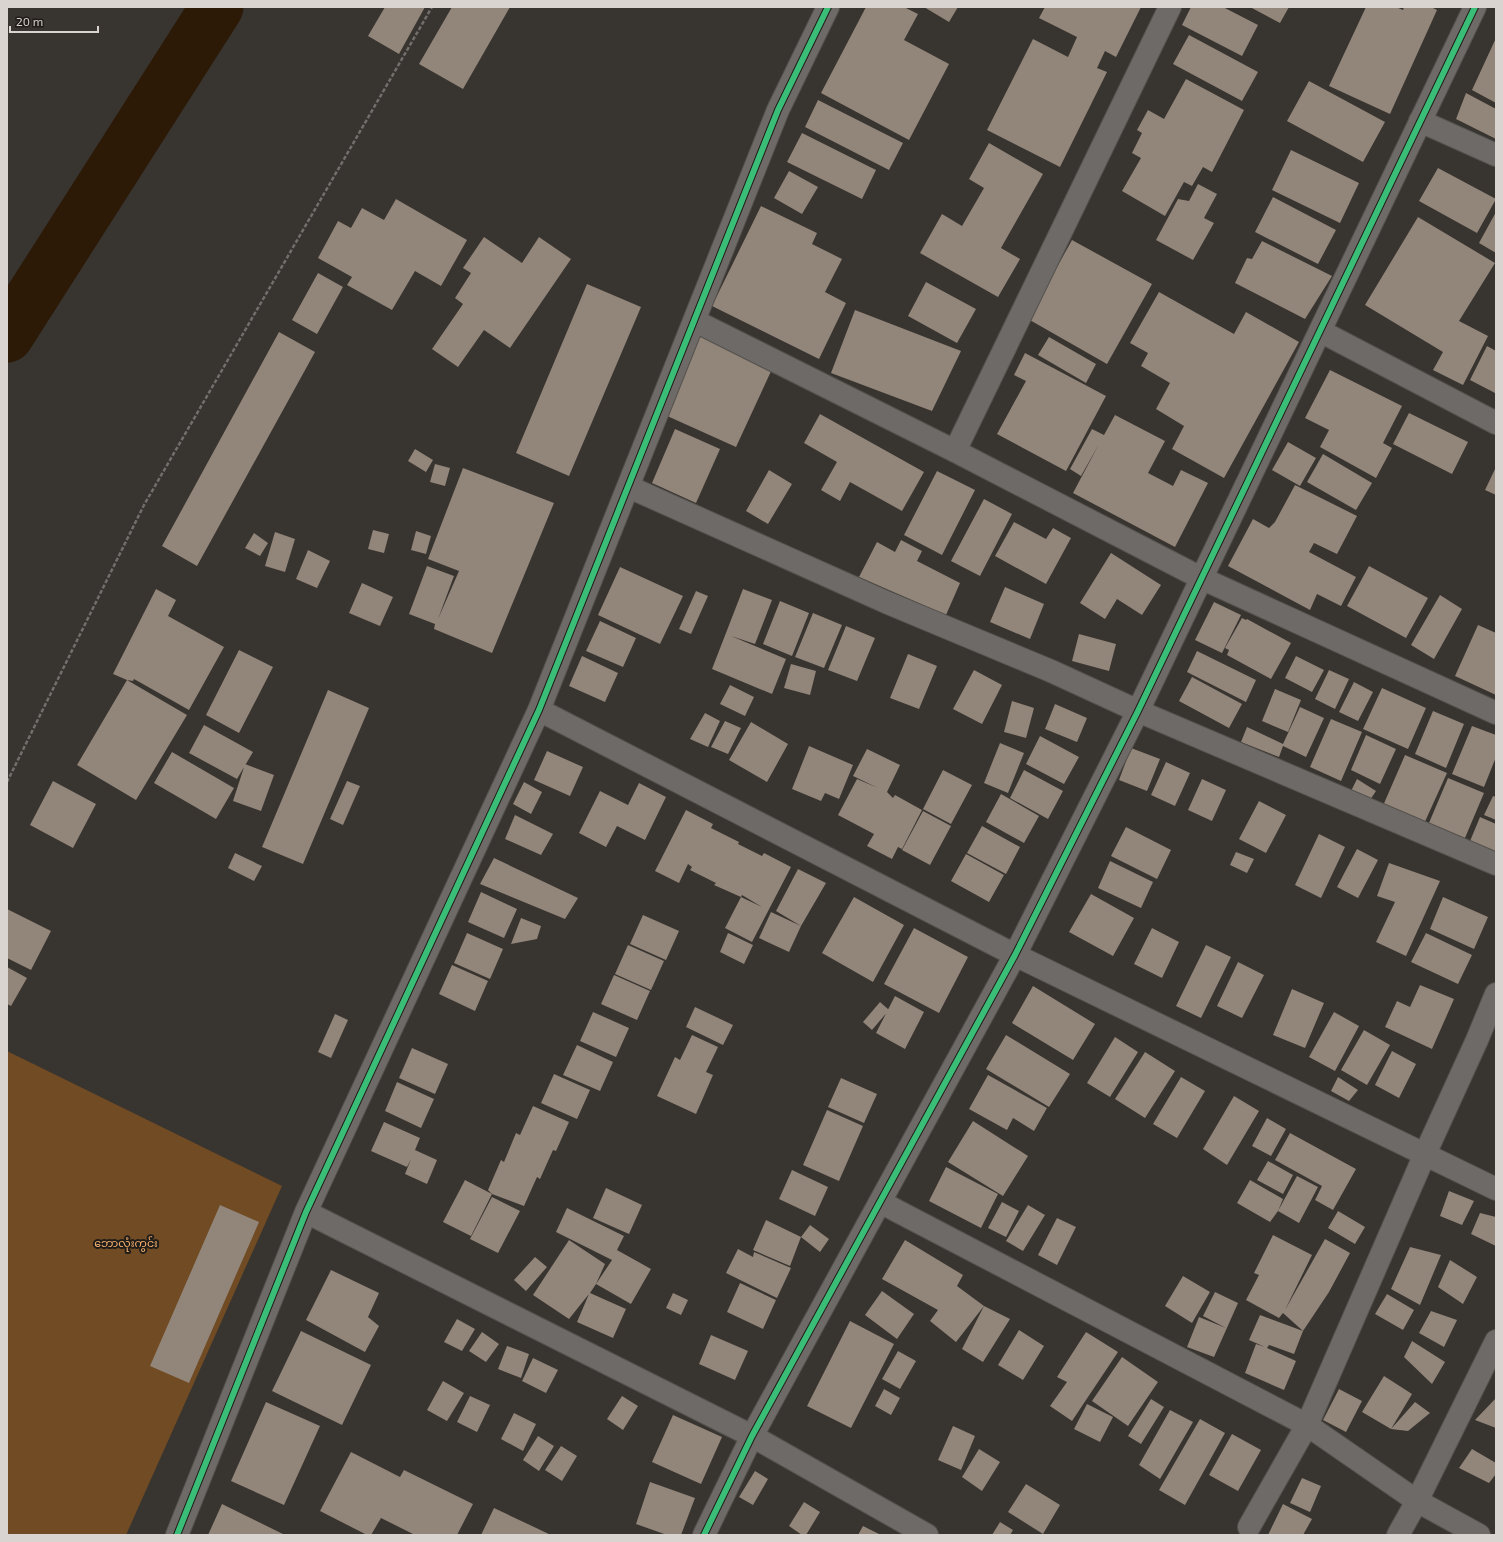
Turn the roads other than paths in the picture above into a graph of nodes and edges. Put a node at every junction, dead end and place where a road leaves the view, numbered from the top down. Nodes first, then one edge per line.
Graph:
1 (828, 7) edge
2 (1170, 7) edge
3 (1475, 7) edge
4 (1420, 121) junction
5 (1496, 155) edge
6 (694, 321) junction
7 (1320, 331) junction
8 (1496, 423) edge
9 (955, 452) junction
10 (629, 486) junction
11 (1201, 578) junction
12 (539, 710) junction
13 (1138, 711) junction
14 (1496, 713) edge
15 (1496, 864) edge
16 (1015, 955) junction
17 (1496, 994) edge
18 (1425, 1154) junction
19 (1496, 1189) edge
20 (880, 1202) junction
21 (306, 1212) junction
22 (1496, 1341) edge
23 (1307, 1425) junction
24 (752, 1436) junction
25 (1417, 1501) junction
26 (1249, 1527) dead end
27 (177, 1535) edge
28 (704, 1535) edge
29 (927, 1535) edge
30 (1398, 1535) edge
31 (1479, 1535) edge

1 - 6 street
2 - 9 street
3 - 4 street
4 - 5 street
4 - 7 street
6 - 9 street
6 - 10 street
7 - 8 street
7 - 11 street
9 - 11 street
10 - 12 street
10 - 13 street
11 - 13 street
11 - 14 street
12 - 16 street
12 - 21 street
13 - 15 street
13 - 16 street
16 - 18 street
16 - 20 street
17 - 18 street
18 - 19 street
18 - 23 street
20 - 23 street
20 - 24 street
21 - 24 street
21 - 27 street
22 - 25 street
23 - 25 street
23 - 26 street
24 - 28 street
24 - 29 street
25 - 30 street
25 - 31 street

